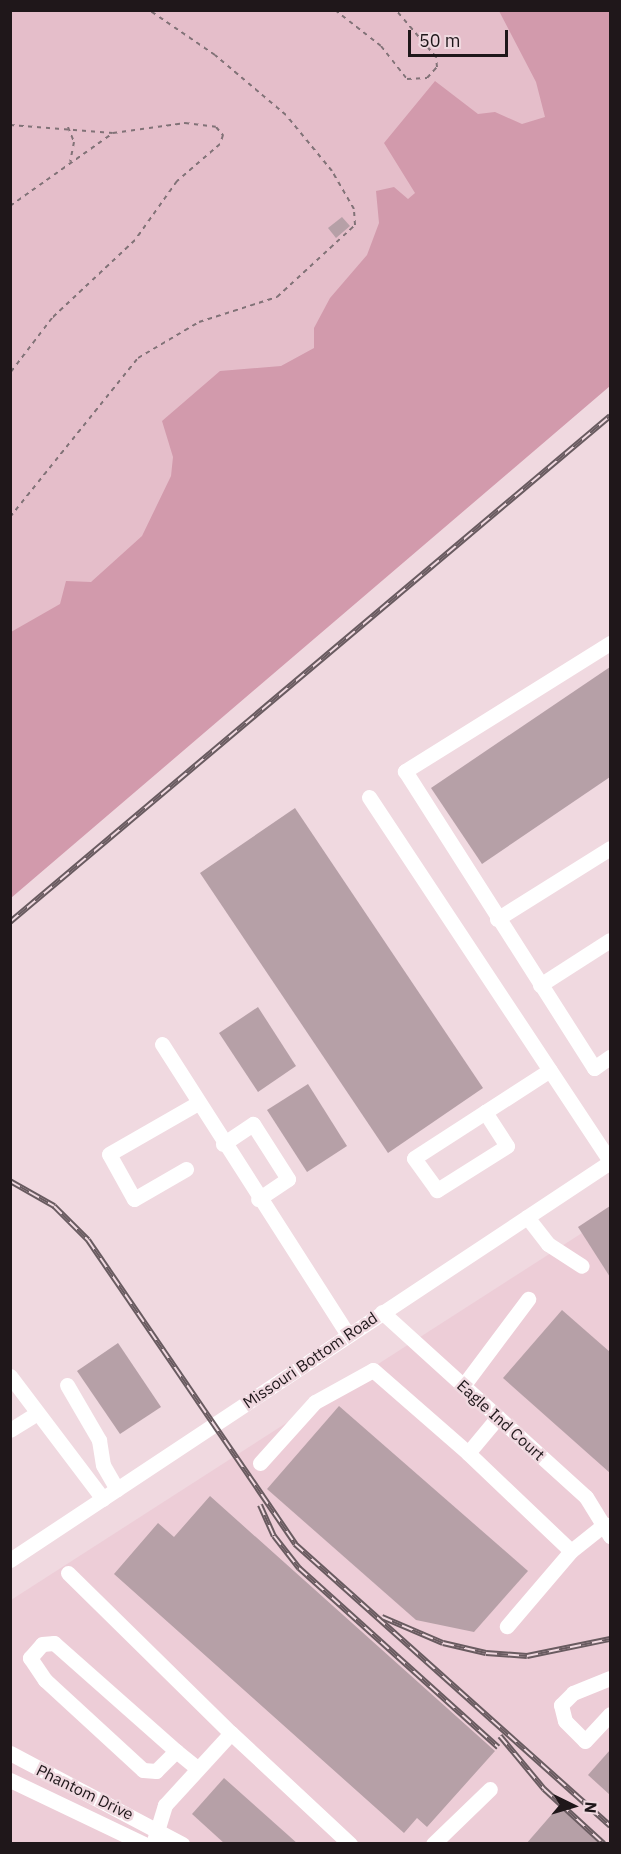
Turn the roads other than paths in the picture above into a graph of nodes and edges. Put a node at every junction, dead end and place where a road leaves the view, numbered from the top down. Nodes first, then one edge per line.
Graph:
1 (610, 643) edge
2 (369, 797) dead end
3 (610, 848) edge
4 (497, 919) junction
5 (610, 940) edge
6 (540, 986) junction
7 (162, 1044) dead end
8 (610, 1057) edge
9 (550, 1070) junction
10 (198, 1103) junction
11 (485, 1112) junction
12 (223, 1144) junction
13 (610, 1161) edge
14 (186, 1169) dead end
15 (258, 1199) junction
16 (527, 1216) junction
17 (582, 1266) dead end
18 (528, 1299) dead end
19 (382, 1312) junction
20 (348, 1335) junction
21 (10, 1376) edge
22 (67, 1385) dead end
23 (463, 1386) junction
24 (37, 1413) junction
25 (498, 1418) junction
26 (10, 1430) edge
27 (468, 1454) junction
28 (260, 1463) dead end
29 (117, 1489) junction
30 (103, 1499) junction
31 (608, 1530) edge
32 (571, 1551) junction
33 (10, 1560) edge
34 (68, 1573) dead end
35 (507, 1626) dead end
36 (610, 1678) edge
37 (610, 1714) edge
38 (231, 1733) junction
39 (177, 1750) junction
40 (10, 1753) edge
41 (198, 1769) junction
42 (10, 1779) edge
43 (490, 1789) dead end
44 (161, 1829) junction
45 (144, 1844) edge
46 (153, 1844) edge
47 (182, 1844) edge
48 (350, 1844) edge
49 (433, 1844) edge

1 - 4 street
2 - 9 street
3 - 4 street
4 - 6 street
5 - 6 street
6 - 8 street
7 - 10 street
9 - 11 street
9 - 13 street
10 - 12 street
10 - 14 street
11 - 11 street
12 - 15 street
12 - 15 street
13 - 16 street, Missouri Bottom Road
15 - 20 street
16 - 17 street
16 - 19 street, Missouri Bottom Road
18 - 23 street
19 - 20 street, Missouri Bottom Road
19 - 23 street, Eagle Ind Court
20 - 29 street, Missouri Bottom Road
21 - 24 street
22 - 29 street
23 - 25 street, Eagle Ind Court
24 - 26 street
24 - 30 street
25 - 27 street
25 - 31 street, Eagle Ind Court
27 - 28 street
27 - 32 street
29 - 30 street, Missouri Bottom Road
30 - 33 street, Missouri Bottom Road
31 - 32 street
32 - 35 street
34 - 38 street
36 - 37 street
38 - 41 street
38 - 48 street
39 - 39 street
39 - 41 street
40 - 44 street, Phantom Drive
41 - 44 street
42 - 45 street, Phantom Drive
43 - 49 street
44 - 46 street
44 - 47 street, Phantom Drive

